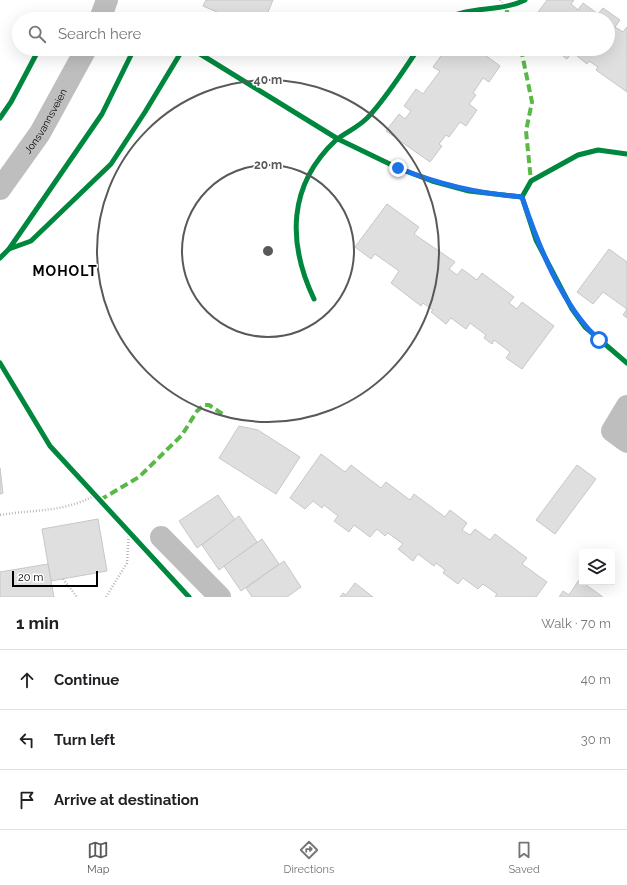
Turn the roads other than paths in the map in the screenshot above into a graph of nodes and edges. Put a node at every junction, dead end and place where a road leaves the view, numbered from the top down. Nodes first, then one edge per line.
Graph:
1 (107, 0) edge
2 (103, 12) edge
3 (82, 56) edge
4 (0, 189) edge
5 (627, 406) edge
6 (627, 442) edge
7 (161, 537) dead end
8 (220, 597) edge

1 - 2 street
3 - 4 street, Jonsvannsveien
5 - 6 street
7 - 8 street

